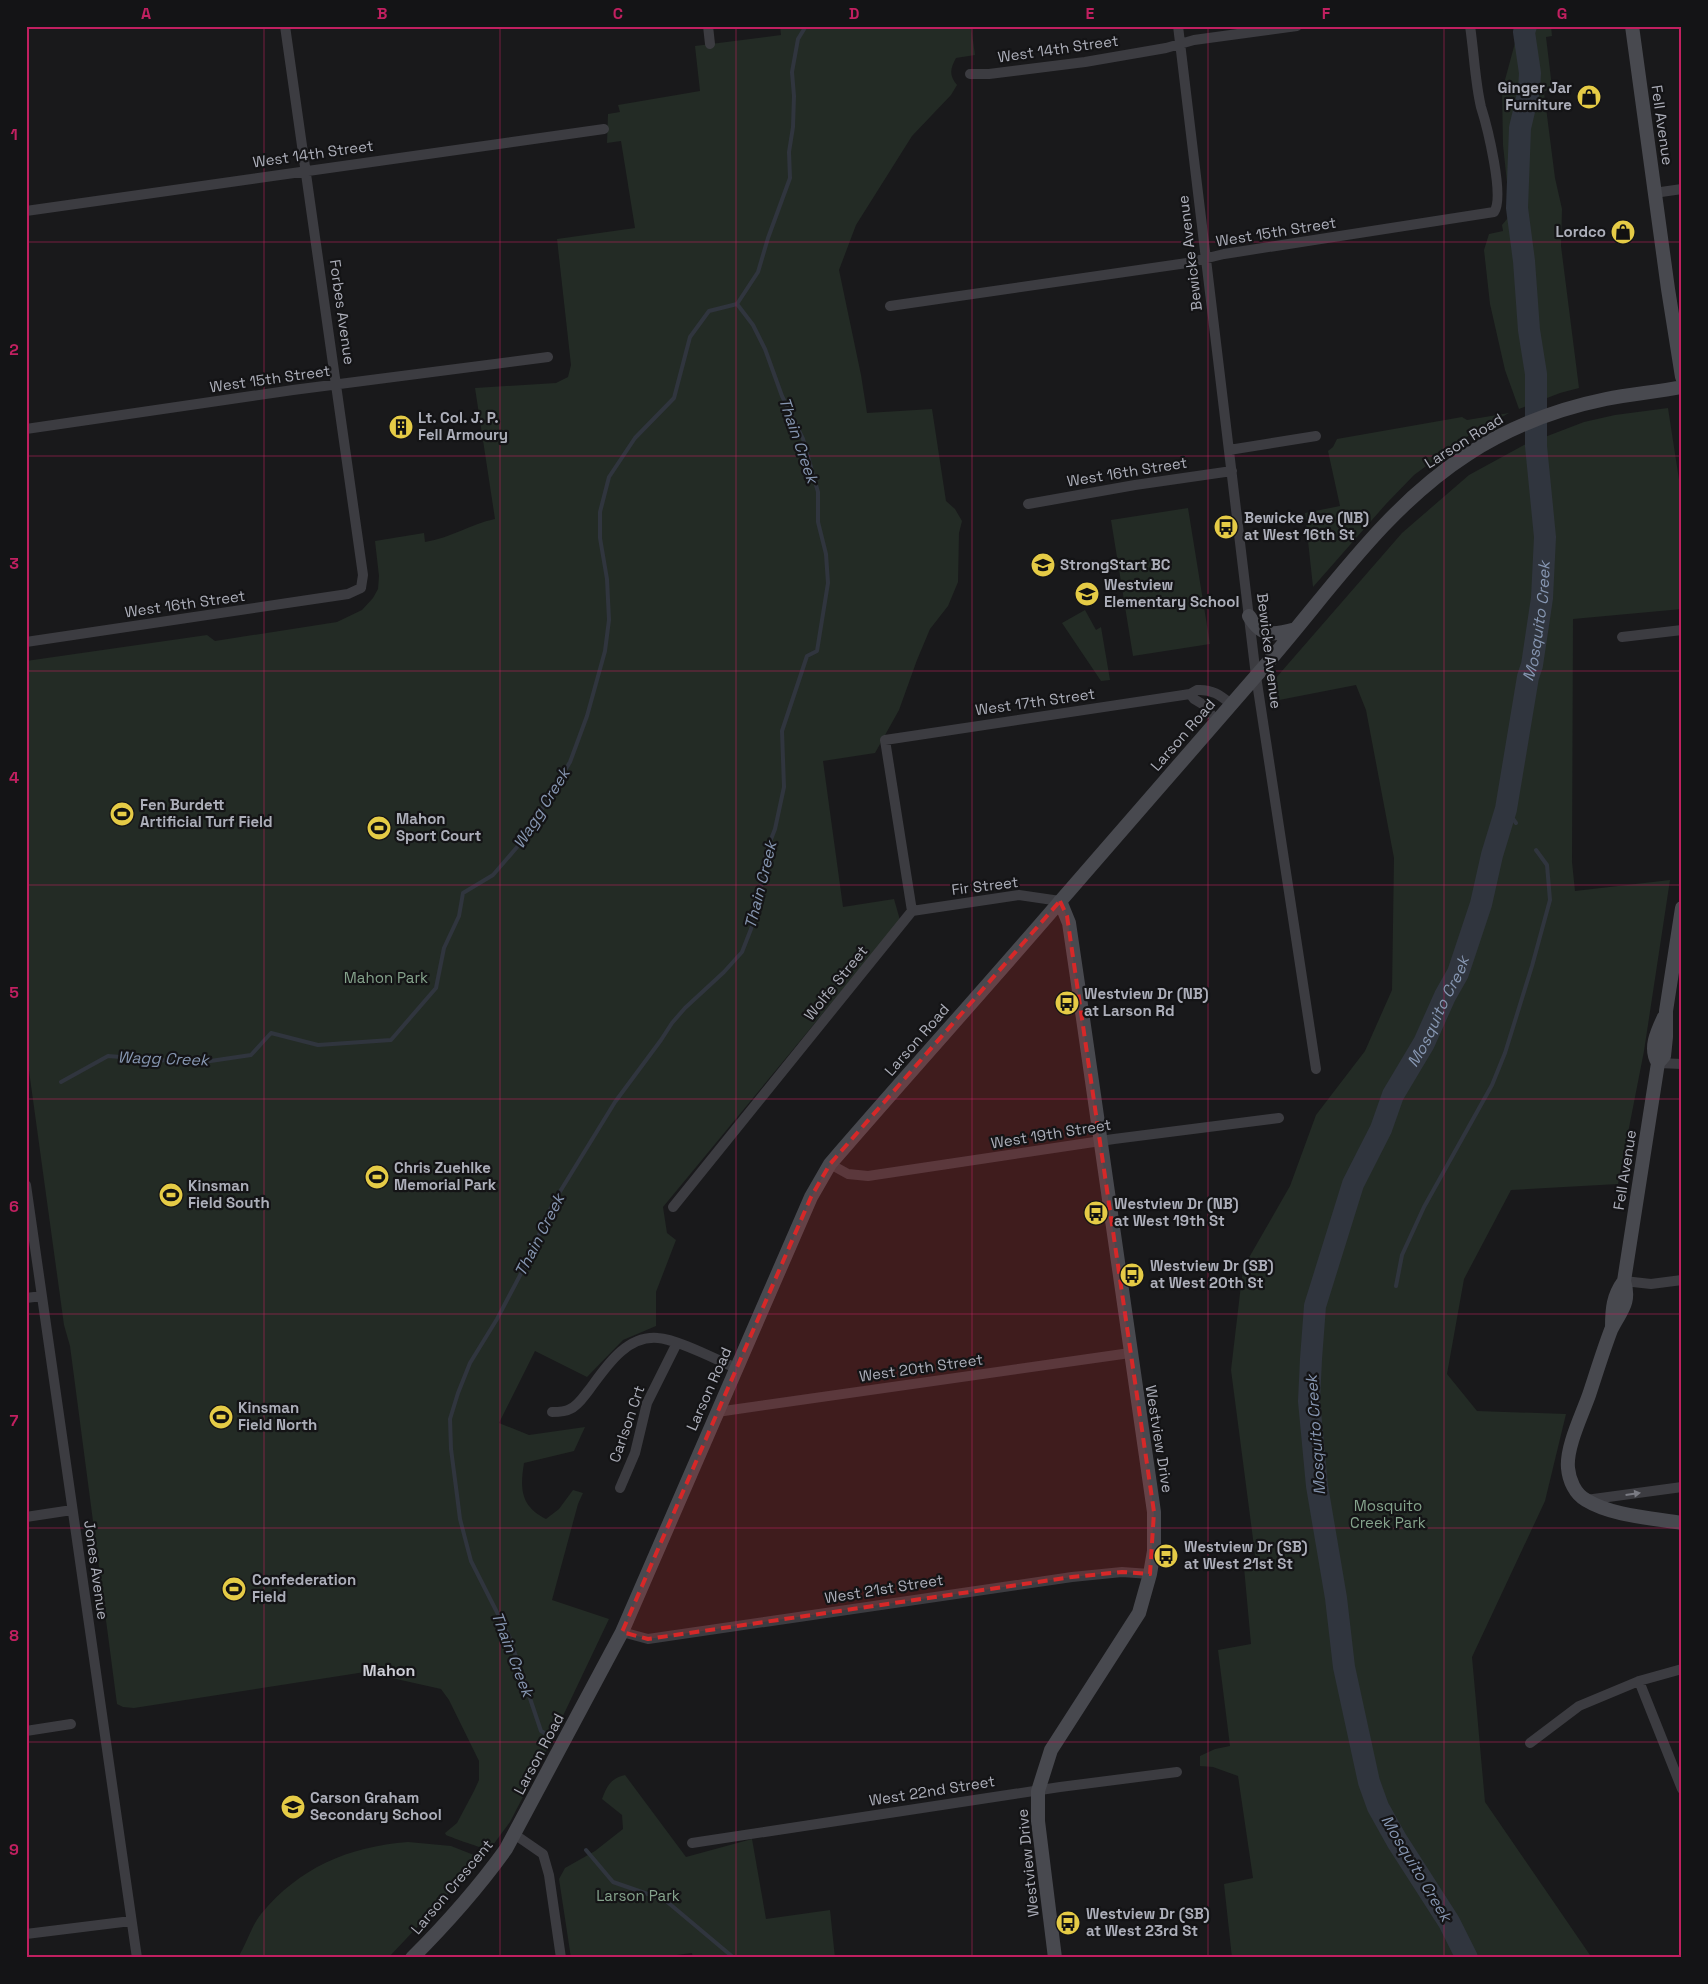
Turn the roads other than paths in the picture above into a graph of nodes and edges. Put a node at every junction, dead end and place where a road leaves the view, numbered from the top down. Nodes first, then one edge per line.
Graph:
1 (285, 26) edge
2 (708, 26) edge
3 (1178, 26) edge
4 (1297, 26) edge
5 (1470, 26) edge
6 (1632, 26) edge
7 (710, 44) dead end
8 (1180, 44) junction
9 (970, 74) dead end
10 (604, 129) dead end
11 (305, 171) junction
12 (1682, 189) edge
13 (1654, 193) junction
14 (26, 211) edge
15 (1205, 258) junction
16 (890, 306) dead end
17 (548, 357) dead end
18 (1682, 377) edge
19 (337, 385) junction
20 (1682, 387) edge
21 (26, 429) edge
22 (1316, 436) dead end
23 (1229, 450) junction
24 (1232, 471) junction
25 (1028, 504) dead end
26 (348, 594) joint
27 (1249, 616) junction
28 (1296, 629) junction
29 (1682, 630) edge
30 (1622, 638) dead end
31 (26, 642) edge
32 (1256, 676) junction
33 (1190, 694) junction
34 (1231, 704) junction
35 (1216, 720) junction
36 (1060, 901) junction
37 (1682, 908) edge
38 (912, 912) junction
39 (1658, 1063) junction
40 (1682, 1064) edge
41 (1316, 1069) dead end
42 (1279, 1118) dead end
43 (1100, 1142) junction
44 (830, 1164) junction
45 (26, 1185) edge
46 (673, 1207) dead end
47 (1682, 1280) edge
48 (1624, 1281) junction
49 (42, 1296) junction
50 (26, 1298) edge
51 (677, 1343) junction
52 (1130, 1353) junction
53 (736, 1368) junction
54 (552, 1412) dead end
55 (717, 1412) junction
56 (1682, 1487) edge
57 (620, 1488) dead end
58 (1585, 1500) junction
59 (72, 1510) junction
60 (26, 1517) edge
61 (1682, 1523) edge
62 (1150, 1574) junction
63 (622, 1632) junction
64 (1682, 1669) edge
65 (1639, 1681) junction
66 (71, 1724) dead end
67 (26, 1731) edge
68 (1530, 1743) dead end
69 (1177, 1772) dead end
70 (1682, 1789) edge
71 (1038, 1790) junction
72 (514, 1834) junction
73 (692, 1843) dead end
74 (131, 1920) junction
75 (26, 1934) edge
76 (137, 1958) edge
77 (412, 1958) edge
78 (561, 1958) edge
79 (1055, 1958) edge

1 - 11 street, Forbes Avenue
2 - 7 street
3 - 8 street, Bewicke Avenue
4 - 8 street, West 14th Street
5 - 15 street, West 15th Street
6 - 13 street, Fell Avenue
8 - 9 street, West 14th Street
8 - 15 street, Bewicke Avenue
10 - 11 street, West 14th Street
11 - 14 street, West 14th Street
11 - 19 street, Forbes Avenue
12 - 13 street
13 - 18 street, Fell Avenue
15 - 16 street, West 15th Street
15 - 23 street, Bewicke Avenue
17 - 19 street, West 15th Street
19 - 21 street, West 15th Street
19 - 26 street, Forbes Avenue
20 - 28 street, Larson Road
22 - 23 street
23 - 24 street, Bewicke Avenue
24 - 25 street, West 16th Street
24 - 27 street, Bewicke Avenue
26 - 31 street, West 16th Street
27 - 28 street
27 - 32 street, Bewicke Avenue
28 - 32 street, Larson Road
29 - 30 street
32 - 34 street, Larson Road
32 - 41 street, Bewicke Avenue
33 - 34 street, West 17th Street
33 - 35 street
33 - 38 street, West 17th Street
34 - 35 street, Larson Road
35 - 36 street, Larson Road
36 - 38 street, Fir Street
36 - 43 street, Westview Drive
36 - 44 street, Larson Road
37 - 39 street, Fell Avenue
38 - 46 street, Wolfe Street
39 - 40 street
39 - 48 street, Fell Avenue
42 - 43 street, West 19th Street
43 - 44 street, West 19th Street
43 - 52 street, Westview Drive
44 - 53 street, Larson Road
45 - 49 street, Jones Avenue
47 - 48 street
48 - 58 street, Fell Avenue
49 - 50 street
49 - 59 street, Jones Avenue
51 - 53 street
51 - 54 street
51 - 57 street, Carlson Crt
52 - 55 street, West 20th Street
52 - 62 street, Westview Drive
53 - 55 street, Larson Road
55 - 63 street, Larson Road
58 -> 56 street
58 - 61 street
59 - 60 street
59 - 74 street, Jones Avenue
62 - 63 street, West 21st Street
62 - 71 street, Westview Drive
63 - 72 street, Larson Road
64 - 65 street
65 - 68 street
65 - 70 street
66 - 67 street
69 - 71 street, West 22nd Street
71 - 73 street, West 22nd Street
71 - 79 street, Westview Drive
72 - 77 street, Larson Crescent
72 - 78 street
74 - 75 street
74 - 76 street, Jones Avenue

